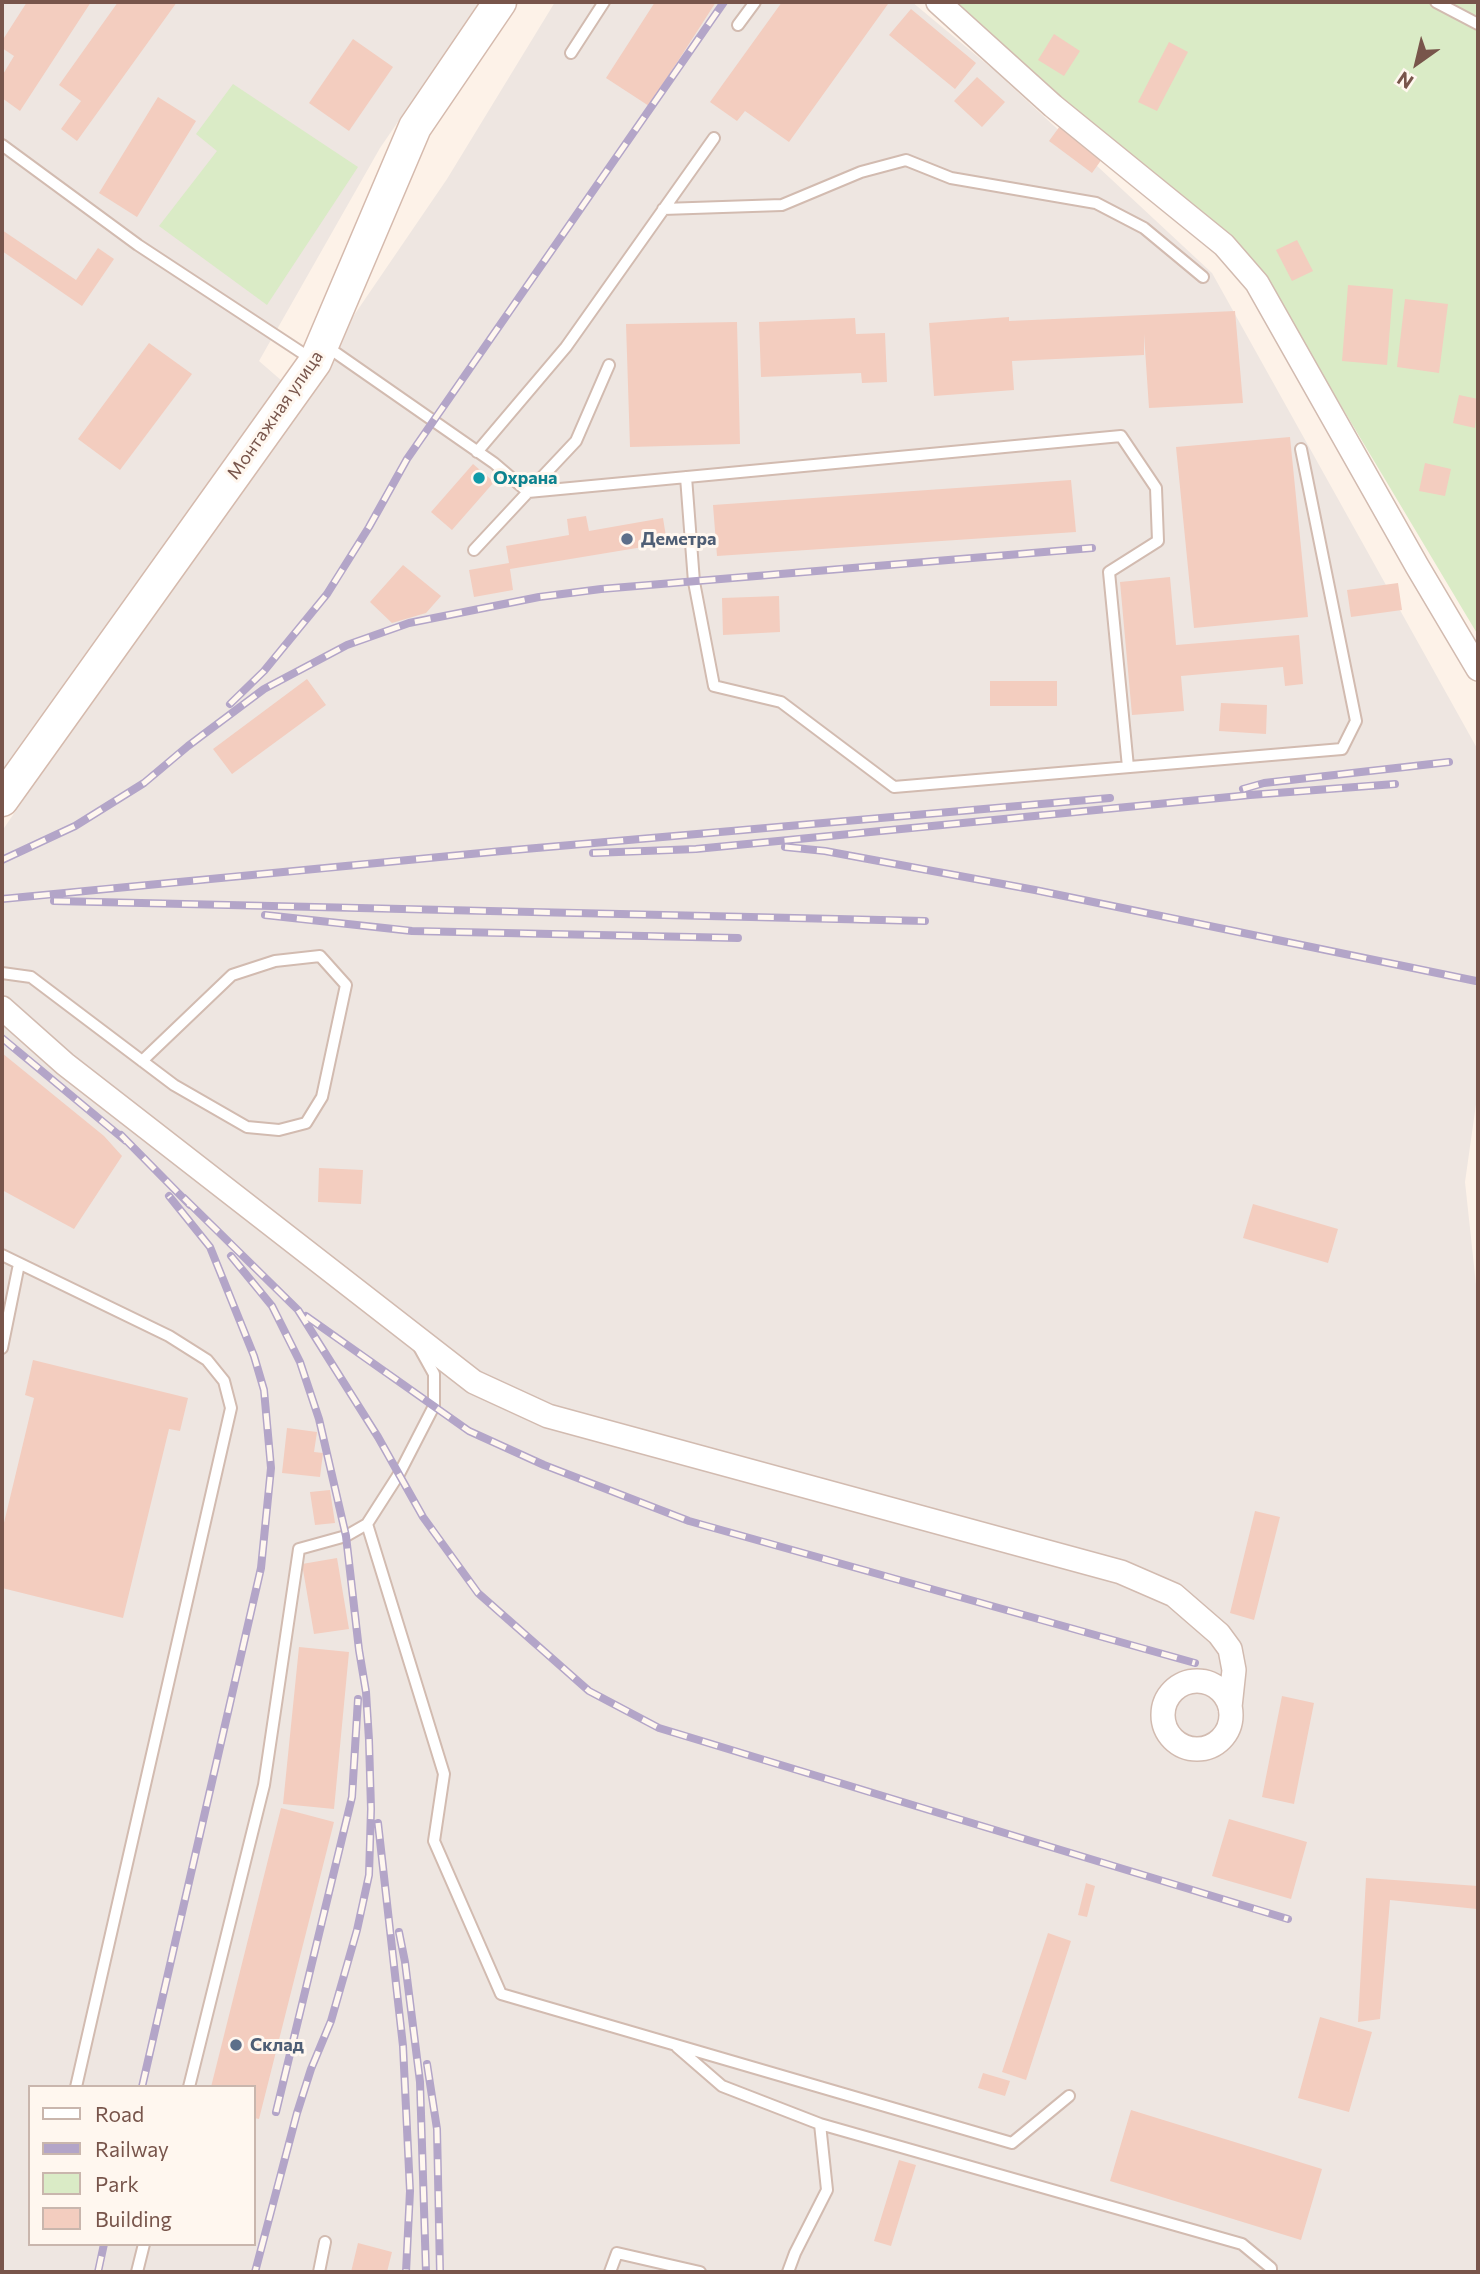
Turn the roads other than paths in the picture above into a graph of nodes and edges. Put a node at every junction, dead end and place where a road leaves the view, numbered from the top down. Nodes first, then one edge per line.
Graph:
1 (500, 2) edge
2 (604, 2) edge
3 (755, 2) edge
4 (938, 2) edge
5 (1436, 2) edge
6 (1478, 24) edge
7 (738, 25) dead end
8 (571, 53) dead end
9 (714, 138) dead end
10 (2, 145) edge
11 (663, 209) junction
12 (1203, 277) dead end
13 (320, 353) junction
14 (609, 365) dead end
15 (1301, 449) dead end
16 (477, 452) junction
17 (686, 477) junction
18 (528, 492) junction
19 (474, 550) dead end
20 (1478, 669) edge
21 (1128, 767) junction
22 (2, 800) edge
23 (2, 973) edge
24 (2, 1008) edge
25 (142, 1061) junction
26 (2, 1255) edge
27 (19, 1264) junction
28 (410, 1333) junction
29 (2, 1348) edge
30 (367, 1524) junction
31 (1230, 1707) dead end
32 (673, 2044) junction
33 (76, 2085) edge
34 (189, 2085) edge
35 (1069, 2096) dead end
36 (820, 2124) junction
37 (325, 2242) dead end
38 (144, 2246) edge
39 (137, 2272) edge
40 (319, 2272) edge
41 (610, 2272) edge
42 (700, 2272) edge
43 (788, 2272) edge
44 (1271, 2272) edge

1 - 13 street, Монтажная улица
2 - 8 lane
3 - 7 lane
4 - 20 street
5 - 6 lane
9 - 11 lane
10 - 13 lane
11 - 12 lane
11 - 16 lane
13 - 16 lane
13 - 22 street, Монтажная улица
14 - 18 lane
15 - 21 lane
16 - 18 lane
17 - 18 lane
17 - 21 lane
17 - 21 lane
18 - 19 lane
23 - 25 lane
24 - 28 street
25 - 25 lane
26 - 27 lane
27 - 29 lane
27 - 33 lane
28 - 30 lane
28 - 31 street
30 - 32 lane
30 - 34 lane
32 - 35 lane
32 - 36 lane
36 - 43 lane
36 - 44 lane
37 - 40 lane
38 - 39 lane
41 - 42 lane

